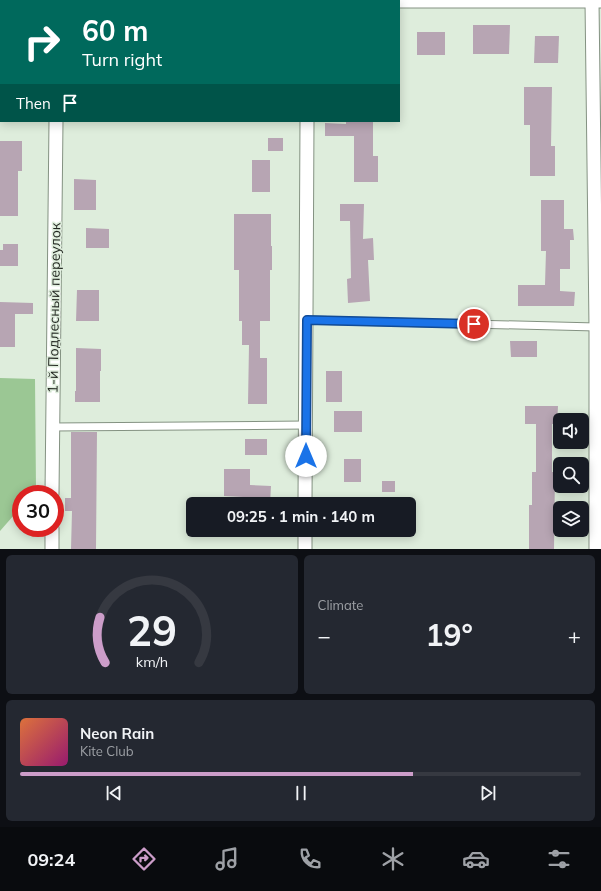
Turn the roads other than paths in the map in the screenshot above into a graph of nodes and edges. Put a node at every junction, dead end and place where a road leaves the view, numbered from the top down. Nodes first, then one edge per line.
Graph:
1 (400, 0) edge
2 (596, 1) edge
3 (56, 122) edge
4 (307, 122) edge
5 (307, 320) junction
6 (598, 327) edge
7 (306, 425) junction
8 (53, 428) junction
9 (52, 485) edge
10 (306, 497) edge
11 (52, 537) edge
12 (305, 537) edge
13 (52, 549) edge
14 (305, 549) edge
15 (596, 549) edge

1 - 2 street
2 - 6 street
3 - 8 street, 1-й Подлесный переулок
4 - 5 street
5 - 6 lane
5 - 7 street
6 - 15 street
7 - 8 lane
7 - 10 street
8 - 9 street, 1-й Подлесный переулок
11 - 13 street
12 - 14 street

